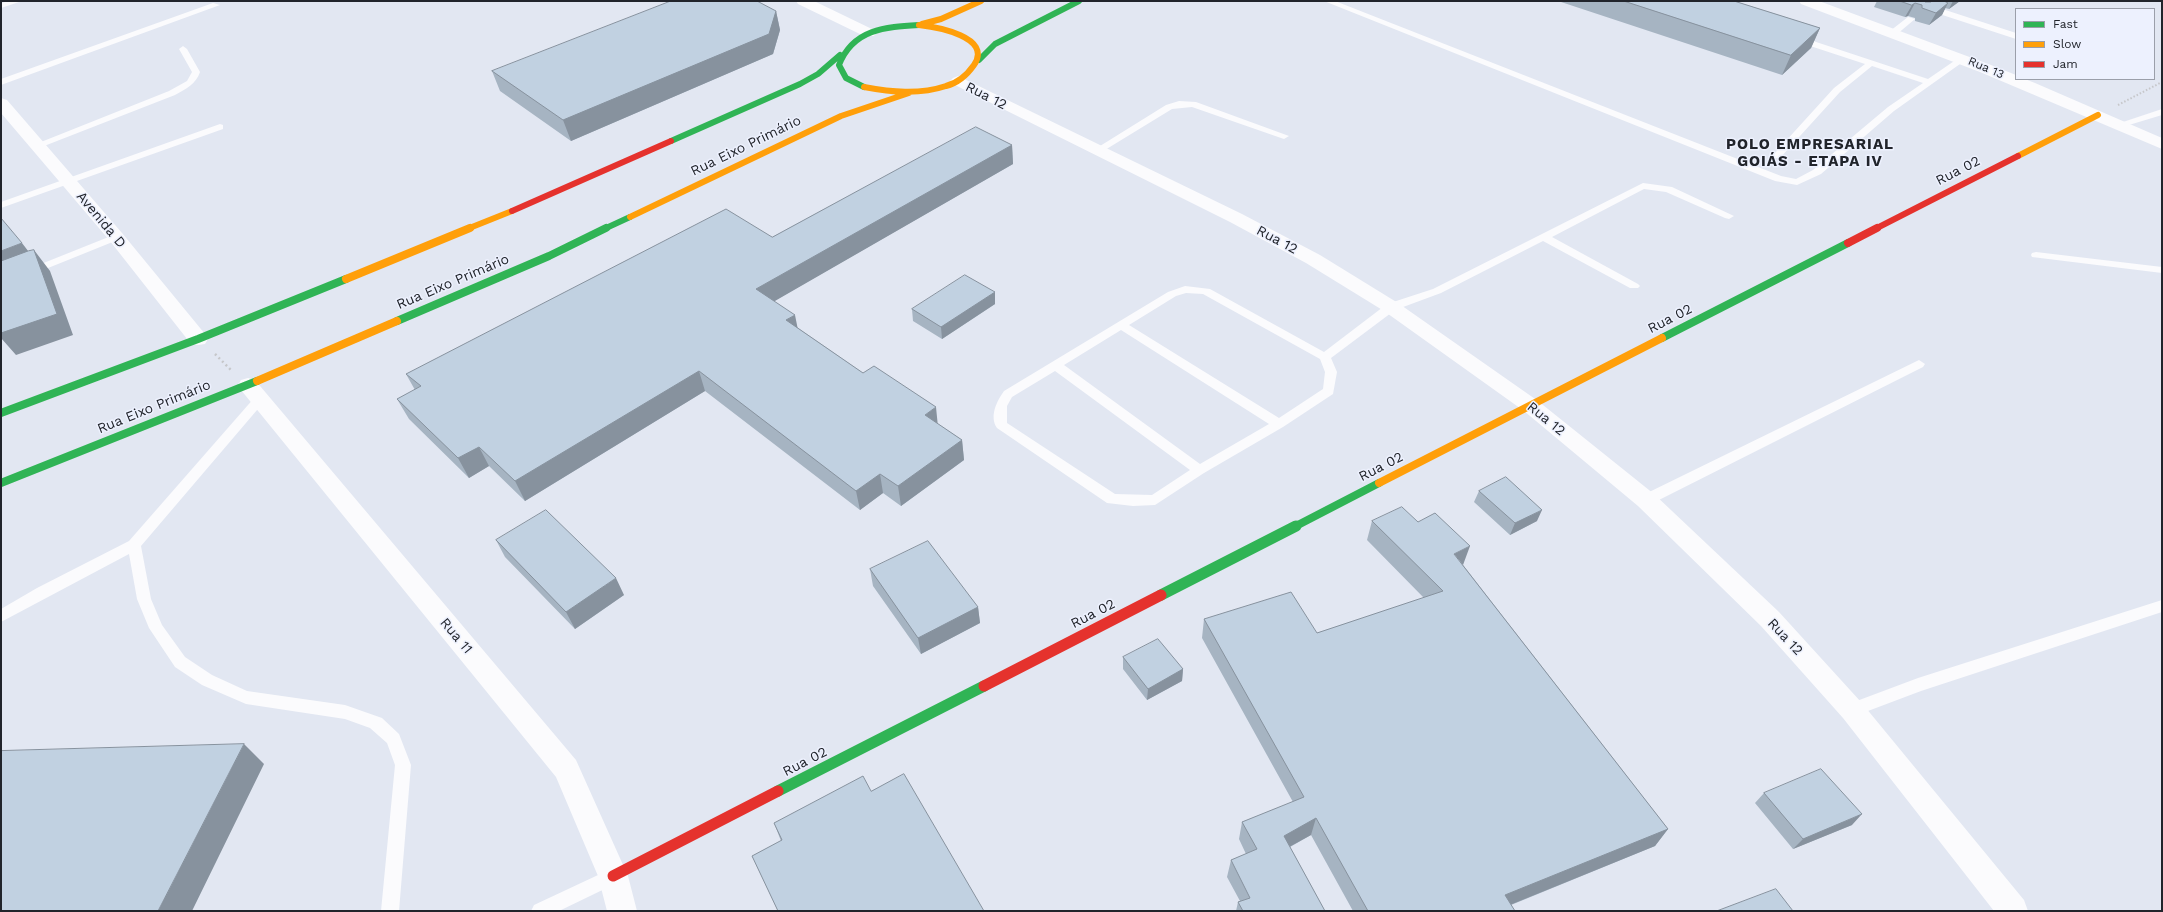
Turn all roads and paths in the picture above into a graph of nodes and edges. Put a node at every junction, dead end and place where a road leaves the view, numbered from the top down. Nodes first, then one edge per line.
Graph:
1 (18, 1) edge
2 (803, 1) edge
3 (981, 1) edge
4 (1079, 1) edge
5 (1328, 1) edge
6 (1806, 1) edge
7 (1916, 3) edge
8 (216, 5) dead end
9 (1, 6) edge
10 (1911, 19) edge
11 (919, 25) junction
12 (869, 33) junction
13 (1893, 33) junction
14 (1783, 34) edge
15 (2015, 36) edge
16 (183, 49) dead end
17 (840, 54) junction
18 (1963, 59) junction
19 (979, 60) junction
20 (1871, 63) junction
21 (958, 81) junction
22 (1, 82) edge
23 (1929, 82) junction
24 (2162, 82) edge
25 (909, 93) junction
26 (1, 103) edge
27 (2162, 112) edge
28 (2098, 115) junction
29 (2120, 125) junction
30 (220, 127) dead end
31 (1284, 136) dead end
32 (2162, 144) edge
33 (36, 146) junction
34 (1097, 151) junction
35 (1777, 156) dead end
36 (68, 182) junction
37 (1, 205) edge
38 (1729, 216) dead end
39 (116, 237) junction
40 (1544, 237) junction
41 (2036, 255) dead end
42 (2162, 270) edge
43 (1, 284) edge
44 (1634, 286) dead end
45 (1391, 307) junction
46 (1120, 326) junction
47 (198, 339) junction
48 (1325, 357) junction
49 (1919, 364) dead end
50 (1055, 365) junction
51 (253, 392) junction
52 (1531, 406) junction
53 (1, 413) edge
54 (1279, 424) junction
55 (1199, 470) junction
56 (1, 483) edge
57 (1646, 500) junction
58 (134, 546) junction
59 (2162, 606) edge
60 (1, 616) edge
61 (1852, 710) junction
62 (613, 876) junction
63 (390, 911) edge
64 (540, 911) edge
65 (622, 911) edge
66 (2013, 911) edge

1 - 9 lane
2 - 12 street
3 - 11 street
4 - 19 street
5 - 23 lane
6 - 13 street, Rua 13
7 - 15 lane
8 - 22 lane
10 - 13 lane
11 - 12 street
11 - 19 street
12 - 17 street
13 - 18 street, Rua 13
14 - 20 lane
16 - 33 lane
17 - 25 street
17 - 47 street
18 - 23 lane
18 - 28 street, Rua 13
19 - 21 street
20 - 23 lane
20 - 35 lane
21 - 25 street
21 - 34 street, Rua 12
24 - 28 path
25 - 51 street, Rua Eixo Primário
26 - 33 street, Avenida D
27 - 29 lane
28 - 29 street, Rua 13
28 - 52 street, Rua 02
29 - 32 street, Rua 13
30 - 36 lane
31 - 34 lane
33 - 36 street, Avenida D
34 - 45 street, Rua 12
36 - 37 lane
36 - 39 street, Avenida D
38 - 40 lane
39 - 43 lane
39 - 47 street, Avenida D
40 - 44 lane
40 - 45 lane
41 - 42 lane
45 - 48 lane
45 - 52 street, Rua 12
46 - 48 lane
46 - 50 lane
46 - 54 lane
47 - 51 path
47 - 53 street
48 - 54 lane
49 - 57 lane
50 - 55 lane
50 - 55 lane
51 - 56 street, Rua Eixo Primário
51 - 58 lane
51 - 62 street, Rua 11
52 - 57 street, Rua 12
52 - 62 street, Rua 02
54 - 55 lane
57 - 61 street, Rua 12
58 - 60 lane
58 - 63 lane
59 - 61 lane
61 - 66 street, Rua 12
62 - 64 lane
62 - 65 street, Rua 11

